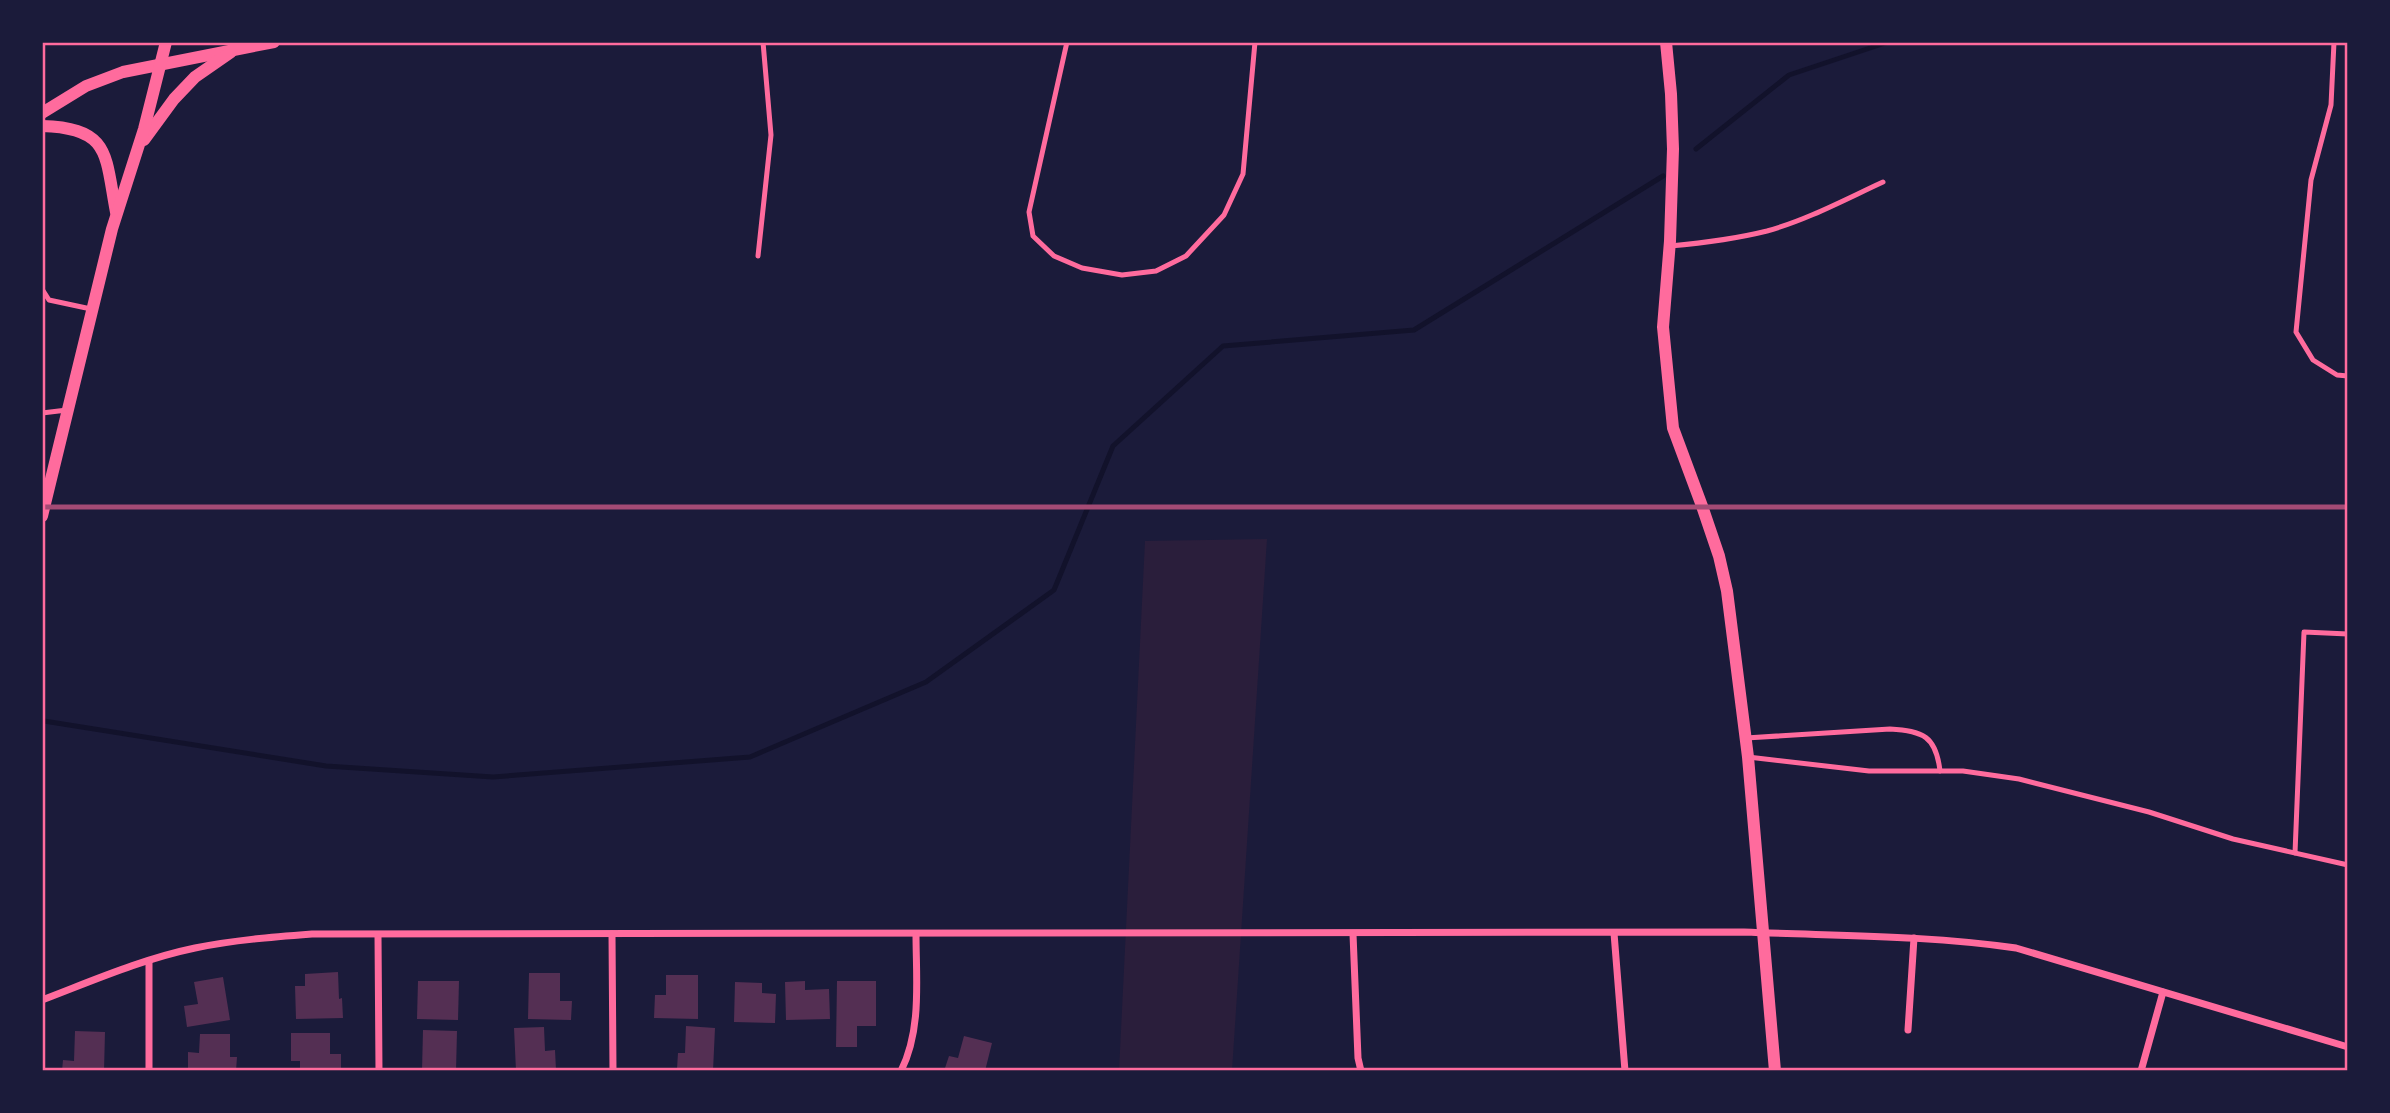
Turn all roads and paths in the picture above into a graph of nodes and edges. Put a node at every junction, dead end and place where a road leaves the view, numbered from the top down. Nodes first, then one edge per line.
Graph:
1 (166, 42) edge
2 (274, 42) edge
3 (763, 42) edge
4 (1067, 42) edge
5 (1255, 42) edge
6 (1666, 42) edge
7 (2334, 42) edge
8 (238, 46) edge
9 (160, 64) junction
10 (42, 113) edge
11 (42, 126) edge
12 (138, 149) junction
13 (1883, 182) dead end
14 (117, 214) junction
15 (1670, 246) junction
16 (758, 256) dead end
17 (42, 289) edge
18 (93, 309) junction
19 (2348, 376) edge
20 (68, 410) junction
21 (42, 413) edge
22 (42, 516) edge
23 (2348, 634) edge
24 (1746, 738) junction
25 (1748, 757) junction
26 (1940, 771) junction
27 (2295, 853) junction
28 (2348, 865) edge
29 (1614, 933) junction
30 (1763, 933) junction
31 (378, 934) junction
32 (612, 934) junction
33 (916, 934) junction
34 (1353, 934) junction
35 (1914, 938) junction
36 (149, 961) junction
37 (2163, 992) junction
38 (42, 1000) edge
39 (1908, 1030) dead end
40 (2348, 1047) edge
41 (613, 1070) edge
42 (149, 1071) edge
43 (379, 1071) edge
44 (901, 1071) edge
45 (1362, 1071) edge
46 (1625, 1071) edge
47 (1775, 1071) edge
48 (2141, 1071) edge

1 - 9 street
2 - 8 street
3 - 16 lane
4 - 5 lane
6 - 15 street
7 - 19 lane
8 - 9 street
8 - 12 street
9 - 10 street
9 - 12 street
11 - 14 street
12 - 14 street
13 - 15 lane
14 - 18 street
15 - 24 street
17 - 18 lane
18 - 20 street
20 - 21 lane
20 - 22 street
23 - 27 lane
24 - 25 street
24 - 26 lane
25 - 26 lane
25 - 30 street
26 - 27 lane
27 - 28 lane
29 - 30 street
29 - 34 street
29 - 46 street
30 - 35 street
30 - 47 street
31 - 32 street
31 - 36 street
31 - 43 street
32 - 33 street
32 - 41 street
33 - 34 street
33 - 44 street
34 - 45 street
35 - 37 street
35 - 39 street
36 - 38 street
36 - 42 street
37 - 40 street
37 - 48 street

